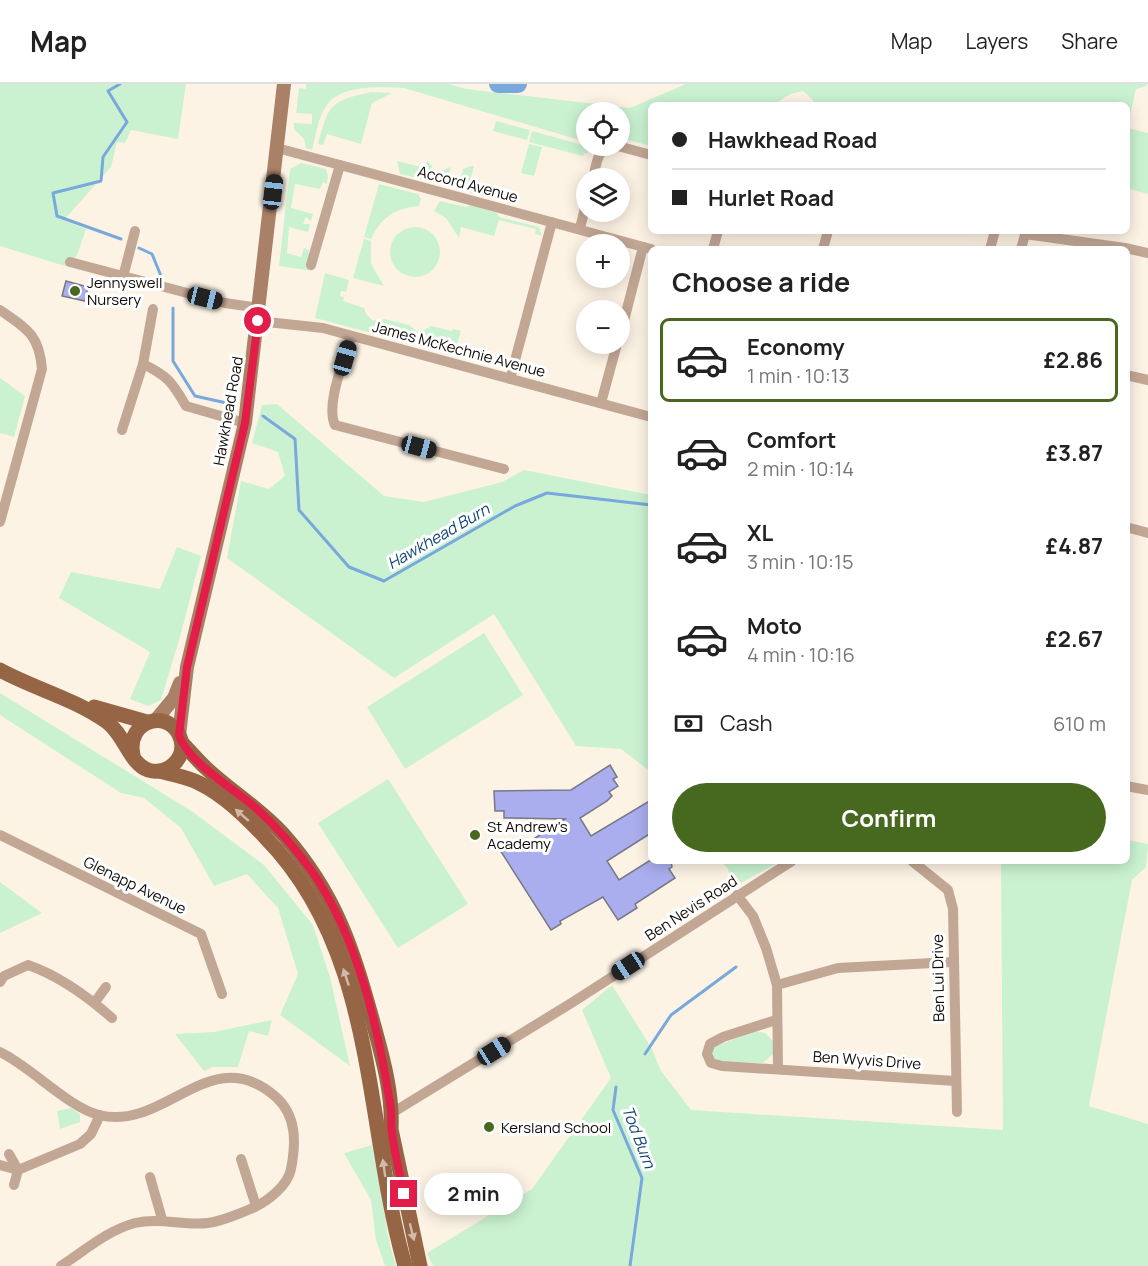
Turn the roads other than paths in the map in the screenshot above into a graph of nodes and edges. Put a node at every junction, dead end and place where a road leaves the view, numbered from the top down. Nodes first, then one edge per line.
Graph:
1 (284, 84) edge
2 (277, 148) junction
3 (630, 149) edge
4 (648, 154) edge
5 (340, 165) junction
6 (552, 222) junction
7 (582, 222) edge
8 (580, 228) junction
9 (135, 231) dead end
10 (1038, 234) edge
11 (1113, 246) edge
12 (647, 248) edge
13 (1130, 249) edge
14 (1148, 253) edge
15 (70, 262) dead end
16 (311, 265) dead end
17 (123, 277) junction
18 (630, 303) edge
19 (153, 309) dead end
20 (0, 310) edge
21 (259, 314) junction
22 (351, 336) junction
23 (614, 354) edge
24 (143, 364) junction
25 (1130, 376) edge
26 (510, 379) junction
27 (1148, 380) edge
28 (601, 404) junction
29 (648, 416) edge
30 (245, 423) junction
31 (122, 430) dead end
32 (504, 469) dead end
33 (0, 522) edge
34 (1130, 528) edge
35 (1148, 533) edge
36 (187, 667) junction
37 (0, 670) edge
38 (68, 700) junction
39 (151, 722) junction
40 (180, 739) junction
41 (133, 755) junction
42 (160, 771) junction
43 (1130, 787) edge
44 (1148, 790) edge
45 (0, 835) edge
46 (787, 864) edge
47 (916, 864) edge
48 (738, 895) junction
49 (952, 962) junction
50 (0, 982) edge
51 (777, 986) junction
52 (106, 987) dead end
53 (222, 994) dead end
54 (95, 1002) junction
55 (112, 1018) dead end
56 (776, 1020) junction
57 (0, 1052) edge
58 (778, 1069) junction
59 (955, 1081) junction
60 (957, 1112) dead end
61 (392, 1113) junction
62 (100, 1115) junction
63 (9, 1154) dead end
64 (241, 1158) dead end
65 (0, 1165) edge
66 (18, 1170) junction
67 (150, 1177) dead end
68 (14, 1185) dead end
69 (256, 1206) junction
70 (162, 1220) junction
71 (61, 1266) edge
72 (405, 1266) edge
73 (420, 1266) edge

1 - 2 street, Hawkhead Road
2 - 5 street, Accord Avenue
2 - 21 street, Hawkhead Road
3 - 4 street
5 - 6 street, Accord Avenue
5 - 16 street
6 - 8 street, Accord Avenue
6 - 26 street
7 - 8 street
8 - 12 street, Accord Avenue
9 - 17 street
10 - 11 street
12 - 18 street
13 - 14 street
15 - 17 street, James McKechnie Avenue
17 - 21 street, James McKechnie Avenue
19 - 24 street
20 - 33 street
21 - 22 street, James McKechnie Avenue
21 - 30 street, Hawkhead Road
22 - 26 street, James McKechnie Avenue
22 - 32 street
23 - 28 street
24 - 30 street
24 - 31 street
25 - 27 street
26 - 28 street, James McKechnie Avenue
28 - 29 street, James McKechnie Avenue
30 - 36 street, Hawkhead Road
34 - 35 street
36 - 39 street, Hawkhead Road
36 - 40 street, Hawkhead Road
37 - 38 main road
38 - 39 main road
38 - 41 main road
39 - 40 main road
39 - 41 main road
40 - 42 main road
40 - 61 main road
41 - 42 main road
72 -> 42 main road
43 - 44 street
45 - 53 street, Glenapp Avenue
46 - 48 street, Ben Nevis Road
47 - 49 street, Ben Lui Drive
48 - 51 street
48 - 61 street, Ben Nevis Road
49 - 51 street
49 - 59 street, Ben Lui Drive
50 - 54 street
51 - 56 street
52 - 54 street
54 - 55 street
56 - 58 street
56 - 58 street, Ben Wyvis Drive
57 - 62 street
58 - 59 street, Ben Wyvis Drive
59 - 60 street, Ben Lui Drive
61 -> 73 main road
62 - 66 street
62 - 69 street
63 - 66 street
64 - 69 street
65 - 66 street
66 - 68 street
67 - 70 street
69 - 70 street
70 - 71 street

